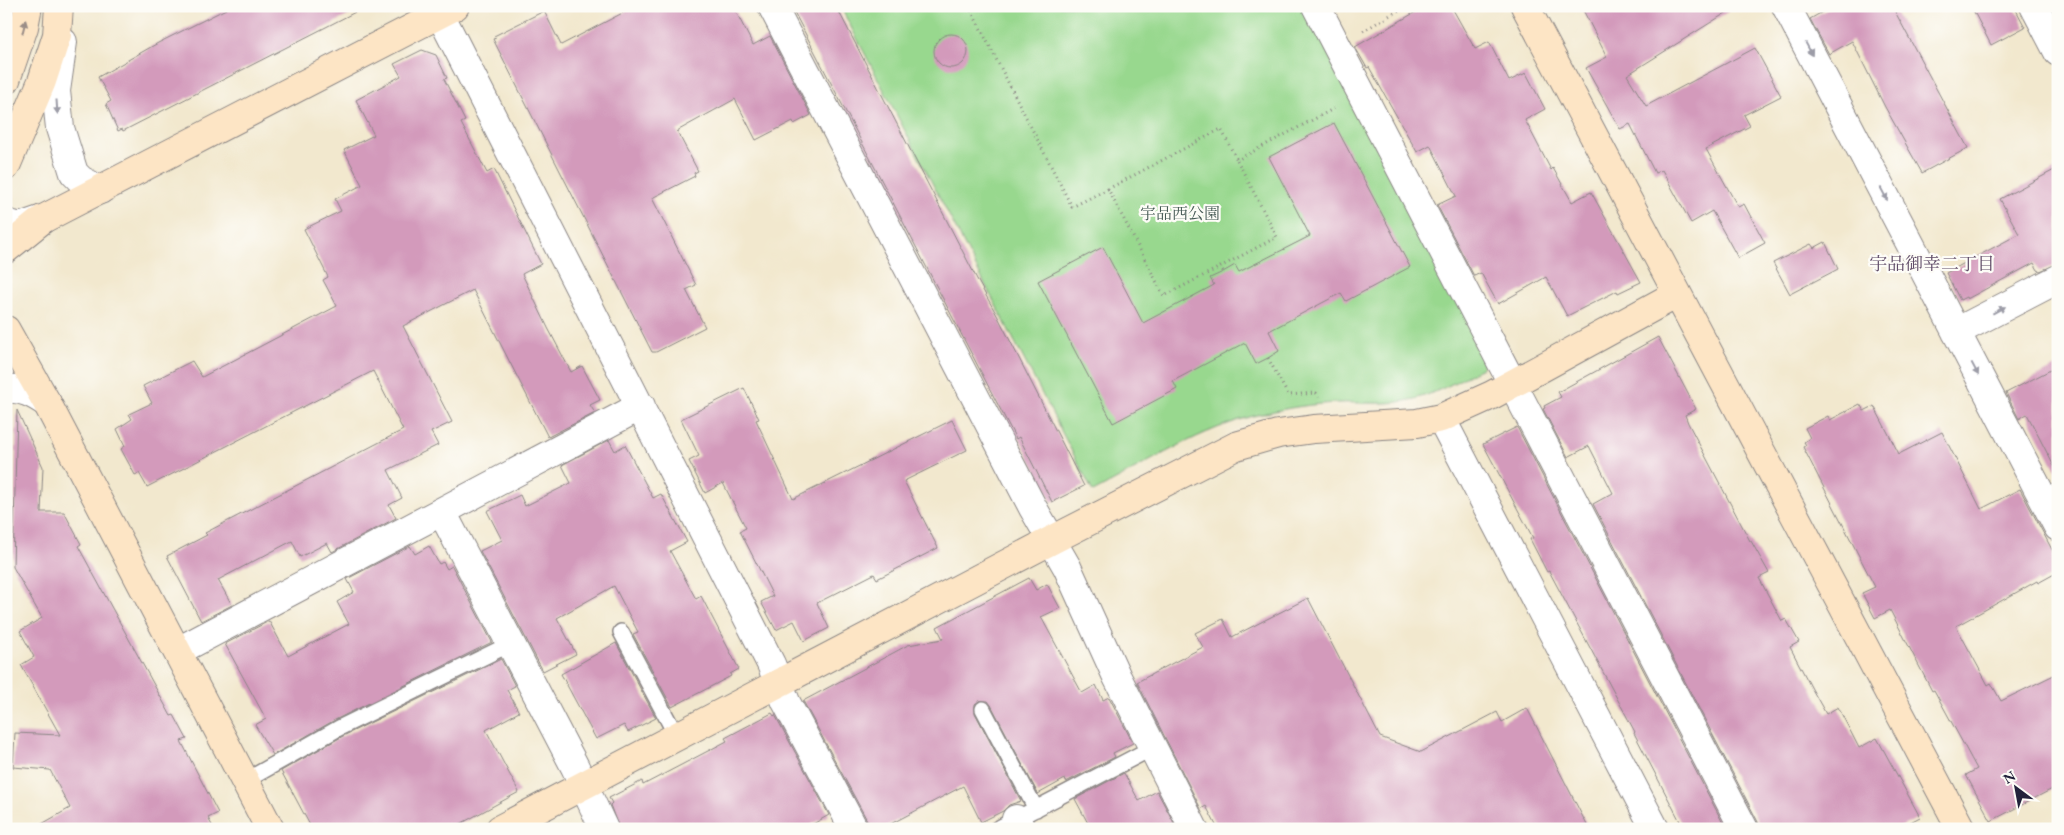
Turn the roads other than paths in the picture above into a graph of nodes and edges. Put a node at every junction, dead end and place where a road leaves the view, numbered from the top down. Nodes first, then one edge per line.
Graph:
1 (28, 6) edge
2 (61, 6) edge
3 (772, 6) edge
4 (1316, 6) edge
5 (1525, 6) edge
6 (1786, 6) edge
7 (2034, 6) edge
8 (447, 10) edge
9 (2058, 52) edge
10 (6, 80) edge
11 (6, 166) edge
12 (100, 190) junction
13 (43, 220) junction
14 (6, 224) edge
15 (6, 249) edge
16 (2058, 279) edge
17 (1678, 294) junction
18 (1956, 332) junction
19 (9, 335) edge
20 (1512, 384) junction
21 (6, 389) edge
22 (47, 403) junction
23 (641, 406) junction
24 (1441, 418) junction
25 (442, 512) junction
26 (2058, 527) edge
27 (1052, 540) junction
28 (621, 632) dead end
29 (510, 644) junction
30 (178, 651) junction
31 (779, 683) junction
32 (983, 709) dead end
33 (676, 737) junction
34 (1152, 748) junction
35 (246, 781) junction
36 (583, 785) junction
37 (1018, 821) edge
38 (270, 829) edge
39 (500, 829) edge
40 (604, 829) edge
41 (854, 829) edge
42 (1194, 829) edge
43 (1655, 829) edge
44 (1744, 829) edge
45 (1961, 829) edge

10 -> 1 street
2 - 11 street
2 -> 12 street
3 - 27 street
4 - 20 street
5 - 17 street
6 -> 18 street
7 - 9 street
8 - 12 street
8 - 23 street
12 - 13 street
13 - 14 street
13 - 15 street
18 -> 16 street
17 - 20 street
17 - 45 street
18 -> 26 street
19 - 22 street
20 - 24 street
20 - 44 street
21 - 22 street
22 - 30 street
23 - 25 street
23 - 31 street
24 - 27 street
24 - 43 street
25 - 29 street
25 - 30 street
27 - 31 street
27 - 34 street
28 - 33 lane
29 - 35 lane
29 - 36 street
30 - 35 street
31 - 33 street
31 - 41 street
32 - 37 lane
33 - 36 street
34 - 37 lane
34 - 42 street
35 - 38 street
36 - 39 street
36 - 40 street

